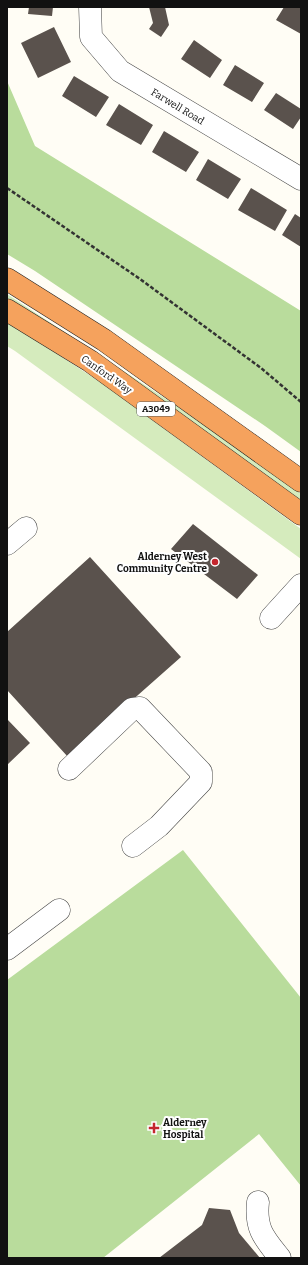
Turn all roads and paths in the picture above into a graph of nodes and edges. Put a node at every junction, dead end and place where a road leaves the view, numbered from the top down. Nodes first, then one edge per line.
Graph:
1 (90, 7) edge
2 (301, 179) edge
3 (7, 188) edge
4 (7, 279) edge
5 (7, 310) edge
6 (301, 402) edge
7 (301, 481) edge
8 (301, 514) edge
9 (26, 528) dead end
10 (7, 544) edge
11 (301, 585) edge
12 (271, 618) dead end
13 (69, 769) dead end
14 (133, 846) dead end
15 (59, 910) dead end
16 (9, 945) edge
17 (258, 1202) dead end
18 (280, 1258) edge

1 - 2 street, Farwell Road
3 - 6 path
4 - 7 highway, A3049
5 - 8 highway, Canford Way / A3049
9 - 10 street
11 - 12 street
13 - 14 street
15 - 16 street
17 - 18 street

